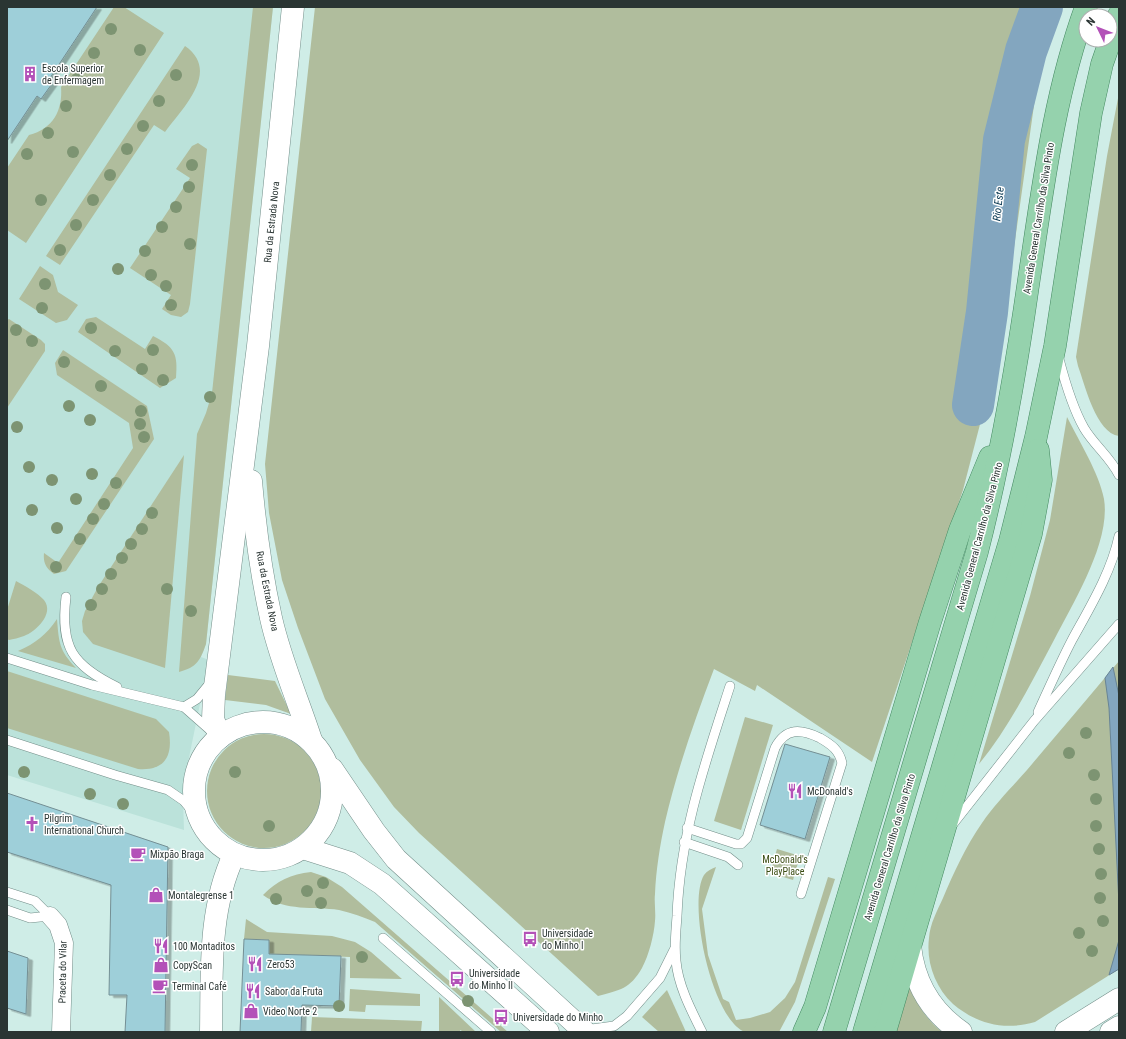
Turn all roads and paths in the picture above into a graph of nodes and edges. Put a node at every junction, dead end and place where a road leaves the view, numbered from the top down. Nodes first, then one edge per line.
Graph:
1 (293, 7) edge
2 (1086, 7) edge
3 (1119, 15) edge
4 (1055, 346) junction
5 (1006, 424) junction
6 (1036, 434) junction
7 (247, 437) junction
8 (1115, 461) edge
9 (1119, 475) edge
10 (1119, 536) edge
11 (1118, 547) edge
12 (66, 597) dead end
13 (1119, 624) edge
14 (7, 658) edge
15 (219, 671) junction
16 (730, 686) dead end
17 (131, 693) junction
18 (184, 707) junction
19 (1034, 721) junction
20 (219, 737) junction
21 (7, 740) edge
22 (312, 740) junction
23 (326, 761) junction
24 (199, 819) junction
25 (687, 828) junction
26 (941, 839) junction
27 (684, 842) junction
28 (303, 848) junction
29 (234, 855) junction
30 (738, 865) dead end
31 (7, 892) edge
32 (801, 894) dead end
33 (7, 910) edge
34 (50, 916) junction
35 (383, 938) dead end
36 (675, 946) junction
37 (910, 946) junction
38 (1119, 999) edge
39 (584, 1031) edge
40 (61, 1032) edge
41 (211, 1032) edge
42 (491, 1032) edge
43 (548, 1032) edge
44 (702, 1032) edge
45 (804, 1032) edge
46 (834, 1032) edge
47 (864, 1032) edge
48 (885, 1032) edge
49 (961, 1032) edge
50 (1066, 1032) edge

1 - 7 main road, Rua da Estrada Nova
2 - 5 main road, Avenida General Carrilho da Silva Pinto
3 - 4 main road
4 - 6 main road
4 - 8 lane
5 - 45 main road
5 - 46 main road, Avenida General Carrilho da Silva Pinto
6 - 26 main road
6 - 47 main road
7 - 15 main road, Rua da Estrada Nova
7 - 22 main road, Rua da Estrada Nova
8 - 9 lane
10 - 11 lane
11 - 19 lane
12 - 17 lane
13 - 19 lane
14 - 17 lane
15 - 18 lane
15 - 20 main road, Rua da Estrada Nova
16 - 25 lane
17 - 18 lane
18 - 20 lane
19 - 26 lane
20 - 22 main road
20 - 24 main road
21 - 24 lane
22 - 23 main road
23 - 28 main road
23 - 39 main road
24 - 29 main road
25 - 27 lane
25 - 32 lane
26 - 37 main road
27 - 30 lane
27 - 36 lane
28 - 29 main road
28 - 43 main road
29 - 41 main road
31 - 34 lane, Praceta do Vilar
33 - 34 lane
34 - 40 street, Praceta do Vilar
35 - 42 lane
36 - 39 lane
36 - 44 lane
37 - 48 main road
37 - 49 main road
38 - 50 main road

